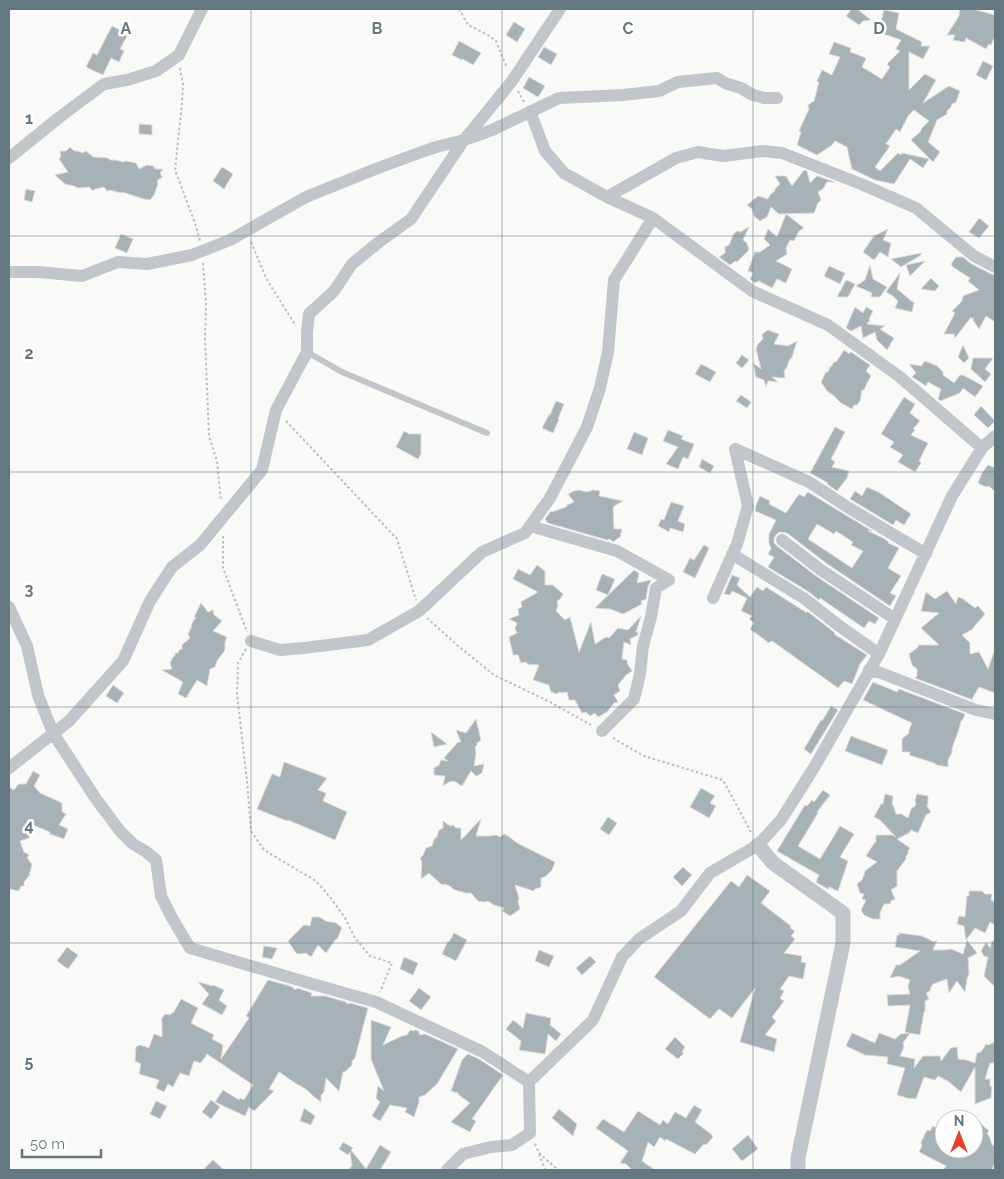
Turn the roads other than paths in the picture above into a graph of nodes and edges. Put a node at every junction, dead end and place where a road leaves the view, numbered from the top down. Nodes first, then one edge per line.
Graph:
1 (202, 9) edge
2 (560, 9) edge
3 (777, 98) dead end
4 (530, 111) junction
5 (464, 140) junction
6 (9, 158) edge
7 (607, 197) junction
8 (653, 218) junction
9 (995, 267) edge
10 (9, 272) edge
11 (307, 347) junction
12 (487, 433) dead end
13 (995, 436) edge
14 (982, 448) junction
15 (530, 526) junction
16 (782, 540) dead end
17 (732, 554) junction
18 (926, 554) junction
19 (713, 598) dead end
20 (9, 607) edge
21 (895, 619) junction
22 (251, 641) road end
23 (879, 654) junction
24 (869, 670) junction
25 (995, 714) edge
26 (602, 732) road end
27 (54, 733) junction
28 (9, 768) edge
29 (758, 845) junction
30 (529, 1082) junction
31 (446, 1170) edge
32 (798, 1170) edge

1 - 6 street
2 - 5 street
3 - 4 street
4 - 5 street
4 - 7 street
5 - 10 street
5 - 11 street
7 - 8 street
7 - 9 street
8 - 14 street
8 - 15 street
11 - 12 lane
11 - 27 street
13 - 14 street
14 - 18 street
15 - 22 street
15 - 26 street
16 - 21 street
17 - 18 street
17 - 19 street
17 - 23 street
18 - 21 street
20 - 27 street
21 - 23 street
23 - 24 street
24 - 25 street
24 - 29 street
27 - 28 street
27 - 30 street
29 - 30 street
29 - 32 street
30 - 31 street

